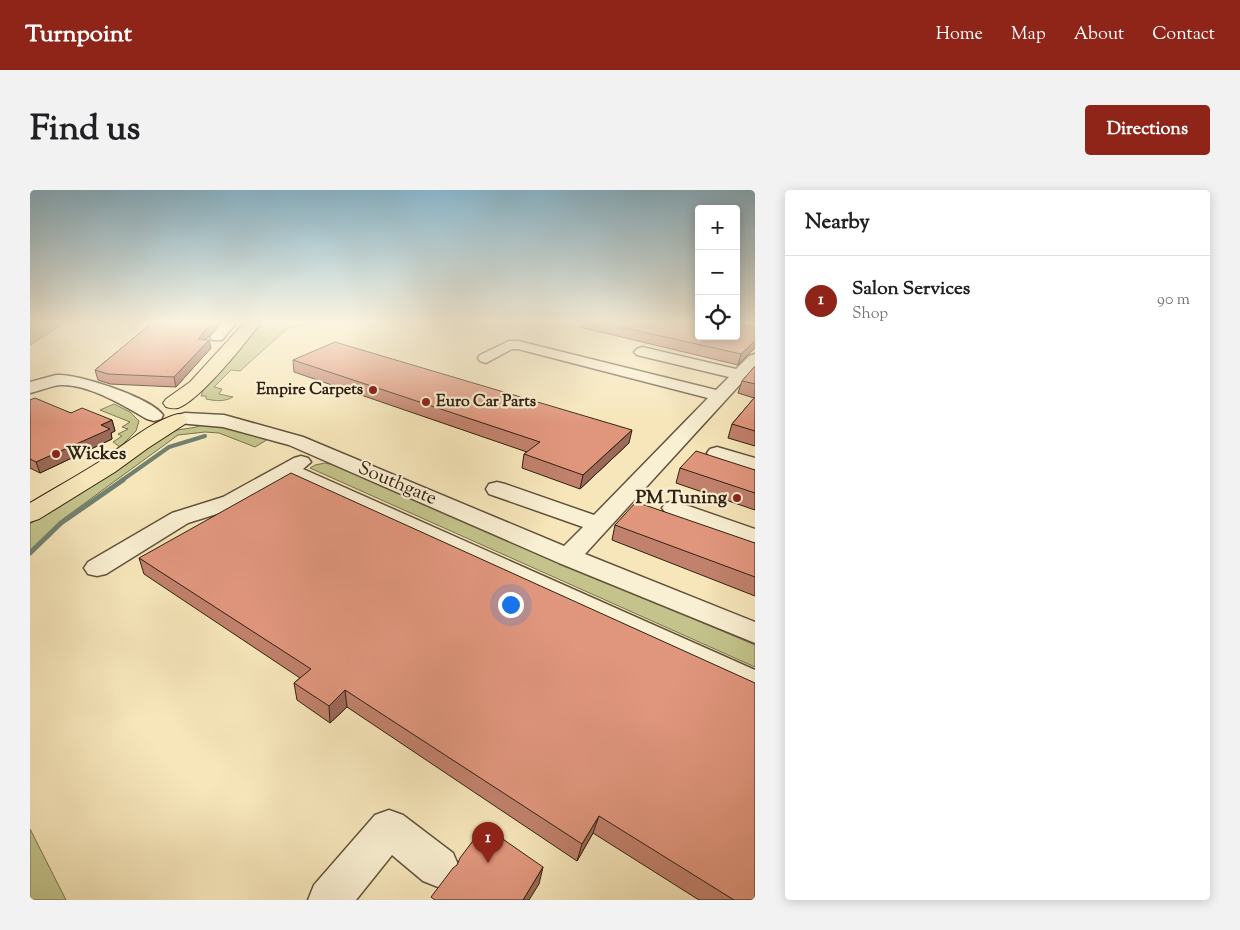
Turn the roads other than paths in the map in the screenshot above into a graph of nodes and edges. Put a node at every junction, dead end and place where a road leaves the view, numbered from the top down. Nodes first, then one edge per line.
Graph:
1 (223, 356) edge
2 (489, 356) edge
3 (562, 356) edge
4 (660, 356) edge
5 (486, 358) dead end
6 (755, 359) edge
7 (740, 375) junction
8 (30, 388) edge
9 (721, 396) junction
10 (178, 409) junction
11 (321, 452) junction
12 (717, 453) dead end
13 (755, 465) edge
14 (287, 470) junction
15 (498, 489) dead end
16 (674, 508) dead end
17 (30, 514) edge
18 (599, 525) junction
19 (755, 537) edge
20 (568, 557) junction
21 (97, 568) dead end
22 (755, 633) edge
23 (755, 684) edge
24 (438, 867) dead end
25 (329, 900) edge

1 - 10 main road
2 - 5 street
3 - 9 street
4 - 7 street
6 - 7 street
7 - 9 street
8 - 10 street
9 - 18 street
10 - 11 street, Southgate
10 - 17 main road
11 - 14 street
11 - 20 street, Southgate
12 - 13 street
14 - 21 street
14 - 23 street
15 - 18 street
16 - 19 street
18 - 20 street
20 - 22 street, Southgate
24 - 25 street

